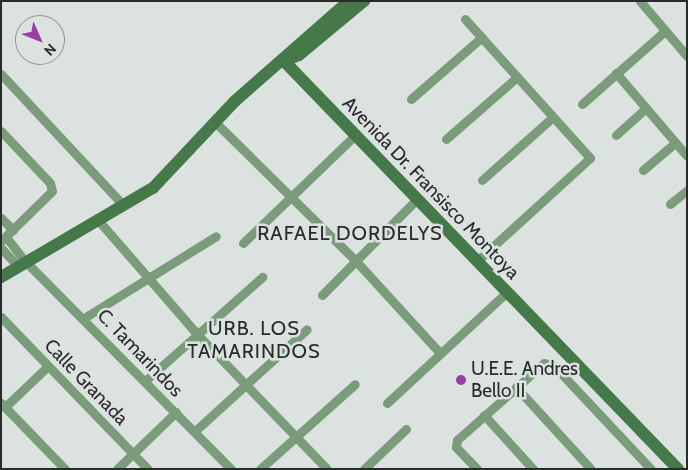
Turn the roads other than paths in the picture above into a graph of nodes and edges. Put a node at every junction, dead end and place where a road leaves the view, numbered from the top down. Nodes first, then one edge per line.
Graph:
1 (349, 1) edge
2 (364, 1) edge
3 (640, 1) edge
4 (465, 19) dead end
5 (665, 31) junction
6 (482, 38) junction
7 (687, 56) edge
8 (284, 61) junction
9 (616, 73) junction
10 (1, 74) edge
11 (517, 77) junction
12 (412, 99) dead end
13 (582, 104) dead end
14 (646, 108) junction
15 (553, 118) junction
16 (215, 122) junction
17 (1, 130) edge
18 (616, 135) dead end
19 (354, 136) junction
20 (446, 139) dead end
21 (675, 143) junction
22 (687, 156) edge
23 (643, 170) dead end
24 (482, 180) dead end
25 (687, 190) edge
26 (289, 197) junction
27 (416, 200) junction
28 (670, 204) dead end
29 (124, 206) junction
30 (1, 218) edge
31 (98, 220) junction
32 (7, 236) edge
33 (216, 236) dead end
34 (243, 243) dead end
35 (1, 248) edge
36 (355, 260) junction
37 (477, 261) junction
38 (22, 264) junction
39 (1, 277) edge
40 (262, 277) dead end
41 (148, 280) junction
42 (507, 292) junction
43 (322, 294) dead end
44 (1, 317) edge
45 (84, 318) junction
46 (307, 329) dead end
47 (197, 334) junction
48 (440, 353) junction
49 (48, 366) junction
50 (145, 381) junction
51 (355, 384) dead end
52 (246, 385) junction
53 (516, 387) junction
54 (387, 403) dead end
55 (3, 405) edge
56 (176, 412) junction
57 (484, 415) junction
58 (406, 429) dead end
59 (194, 431) junction
60 (296, 437) junction
61 (133, 453) junction
62 (65, 469) edge
63 (117, 469) edge
64 (148, 469) edge
65 (231, 469) edge
66 (260, 469) edge
67 (326, 469) edge
68 (364, 469) edge
69 (477, 469) edge
70 (533, 469) edge
71 (591, 469) edge
72 (651, 469) edge
73 (678, 469) edge

1 - 8 main road
2 - 8 main road
3 - 5 street
4 - 6 street
5 - 7 street
5 - 9 street
6 - 11 street
6 - 12 street
8 - 16 main road
8 - 19 main road, Avenida Dr. Fransisco Montoya
9 - 13 street
9 - 14 street
10 - 29 street
11 - 15 street
11 - 20 street
14 - 18 street
14 - 21 street
15 - 24 street
15 - 37 street
16 - 26 street
16 - 29 main road
17 - 32 street
19 - 26 street
19 - 27 main road, Avenida Dr. Fransisco Montoya
21 - 22 street
21 - 23 street
25 - 28 street
26 - 34 street
26 - 36 street
27 - 36 street
27 - 37 main road, Avenida Dr. Fransisco Montoya
29 - 31 main road
30 - 32 street
31 - 38 main road
31 - 41 street
32 - 38 street
33 - 41 street
35 - 38 street
36 - 43 street
36 - 48 street
37 - 42 main road, Avenida Dr. Fransisco Montoya
38 - 39 main road
38 - 45 street, C. Tamarindos
40 - 47 street
41 - 45 street
41 - 47 street
42 - 48 street
42 - 73 main road, Avenida Dr. Fransisco Montoya
44 - 49 street, Calle Granada
45 - 50 street, C. Tamarindos
46 - 52 street
47 - 50 street
47 - 52 street
48 - 54 street
49 - 55 street
49 - 61 street, Calle Granada
50 - 56 street, C. Tamarindos
51 - 60 street
52 - 59 street
52 - 60 street
53 - 57 street
53 - 71 street
53 - 72 street
55 - 62 street
56 - 59 street, C. Tamarindos
56 - 61 street
57 - 69 street
57 - 70 street
58 - 68 street
59 - 65 street, C. Tamarindos
60 - 66 street
60 - 67 street
61 - 63 street
61 - 64 street, Calle Granada

